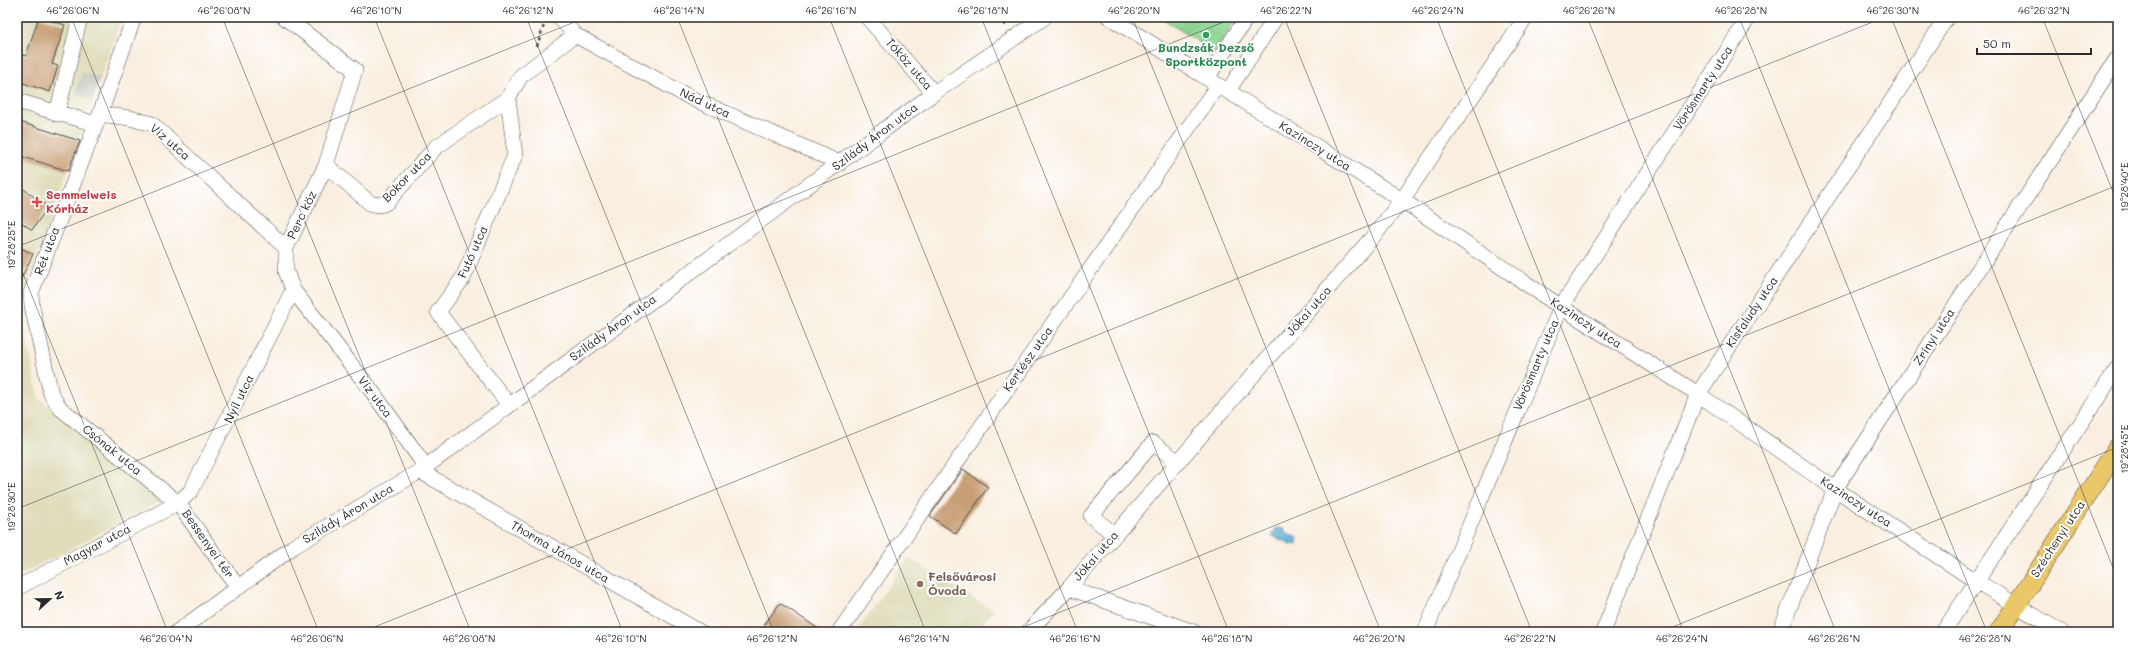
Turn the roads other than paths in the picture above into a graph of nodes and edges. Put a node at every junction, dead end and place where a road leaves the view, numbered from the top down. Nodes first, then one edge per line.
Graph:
1 (80, 17) edge
2 (134, 17) edge
3 (284, 17) edge
4 (559, 17) edge
5 (867, 17) edge
6 (1045, 17) edge
7 (1109, 17) edge
8 (1247, 17) edge
9 (1276, 17) edge
10 (1526, 17) edge
11 (1749, 17) edge
12 (1948, 17) edge
13 (575, 35) junction
14 (2118, 57) edge
15 (1217, 85) junction
16 (934, 93) junction
17 (508, 98) junction
18 (17, 101) edge
19 (57, 114) junction
20 (98, 119) junction
21 (840, 163) junction
22 (326, 165) junction
23 (1402, 200) junction
24 (286, 248) junction
25 (293, 290) junction
26 (1561, 307) junction
27 (2118, 367) edge
28 (51, 394) joint
29 (1698, 394) junction
30 (509, 404) junction
31 (2118, 447) edge
32 (1178, 462) junction
33 (423, 469) junction
34 (1835, 489) junction
35 (178, 502) junction
36 (1115, 535) junction
37 (1976, 581) junction
38 (237, 586) junction
39 (17, 588) edge
40 (1069, 588) junction
41 (2016, 605) junction
42 (177, 632) edge
43 (700, 632) edge
44 (839, 632) edge
45 (1028, 632) edge
46 (1194, 632) edge
47 (1426, 632) edge
48 (1603, 632) edge
49 (1780, 632) edge
50 (1943, 632) edge
51 (1998, 632) edge
52 (2061, 632) edge

1 - 19 street
2 - 20 street
3 - 22 street
4 - 13 street, Nád utca
5 - 16 street, Tóköz utca
6 - 16 street, Szilády Áron utca
7 - 15 street, Kazinczy utca
8 - 15 street, Kertész utca
9 - 15 street
10 - 23 street, Jókai utca
11 - 26 street, Vörösmarty utca
12 - 29 street, Kisfaludy utca
13 - 17 street, Bokor utca
13 - 21 street, Nád utca
14 - 34 street, Zrínyi utca
15 - 23 street, Kazinczy utca
15 - 44 street, Kertész utca
16 - 21 street, Szilády Áron utca
17 - 22 street, Bokor utca
17 - 30 street, Futó utca
18 - 19 street, Víz utca
19 - 20 street, Víz utca
20 - 24 street, Víz utca
20 - 28 street, Rét utca
21 - 30 street, Szilády Áron utca
22 - 24 street, Perc köz
23 - 26 street, Kazinczy utca
23 - 32 street, Jókai utca
24 - 25 street, Perc köz
25 - 33 street, Víz utca
25 - 35 street, Nyíl utca
26 - 29 street, Kazinczy utca
26 - 47 street, Vörösmarty utca
27 - 37 street
28 - 35 street, Csónak utca
29 - 34 street, Kazinczy utca
29 - 48 street, Kisfaludy utca
30 - 33 street, Szilády Áron utca
31 - 41 main road, Széchenyi utca
32 - 36 street, Jókai utca
32 - 36 street
33 - 38 street, Szilády Áron utca
33 - 43 street, Thorma János utca
34 - 37 street, Kazinczy utca
34 - 49 street, Zrínyi utca
35 - 38 street, Bessenyei tér
35 - 39 street, Magyar utca
36 - 40 street, Jókai utca
37 - 41 street, Kazinczy utca
37 - 50 street
38 - 42 street, Szilády Áron utca
40 - 45 street, Jókai utca
40 - 46 street
41 - 51 main road, Széchenyi utca
41 - 52 street, Kazinczy utca

